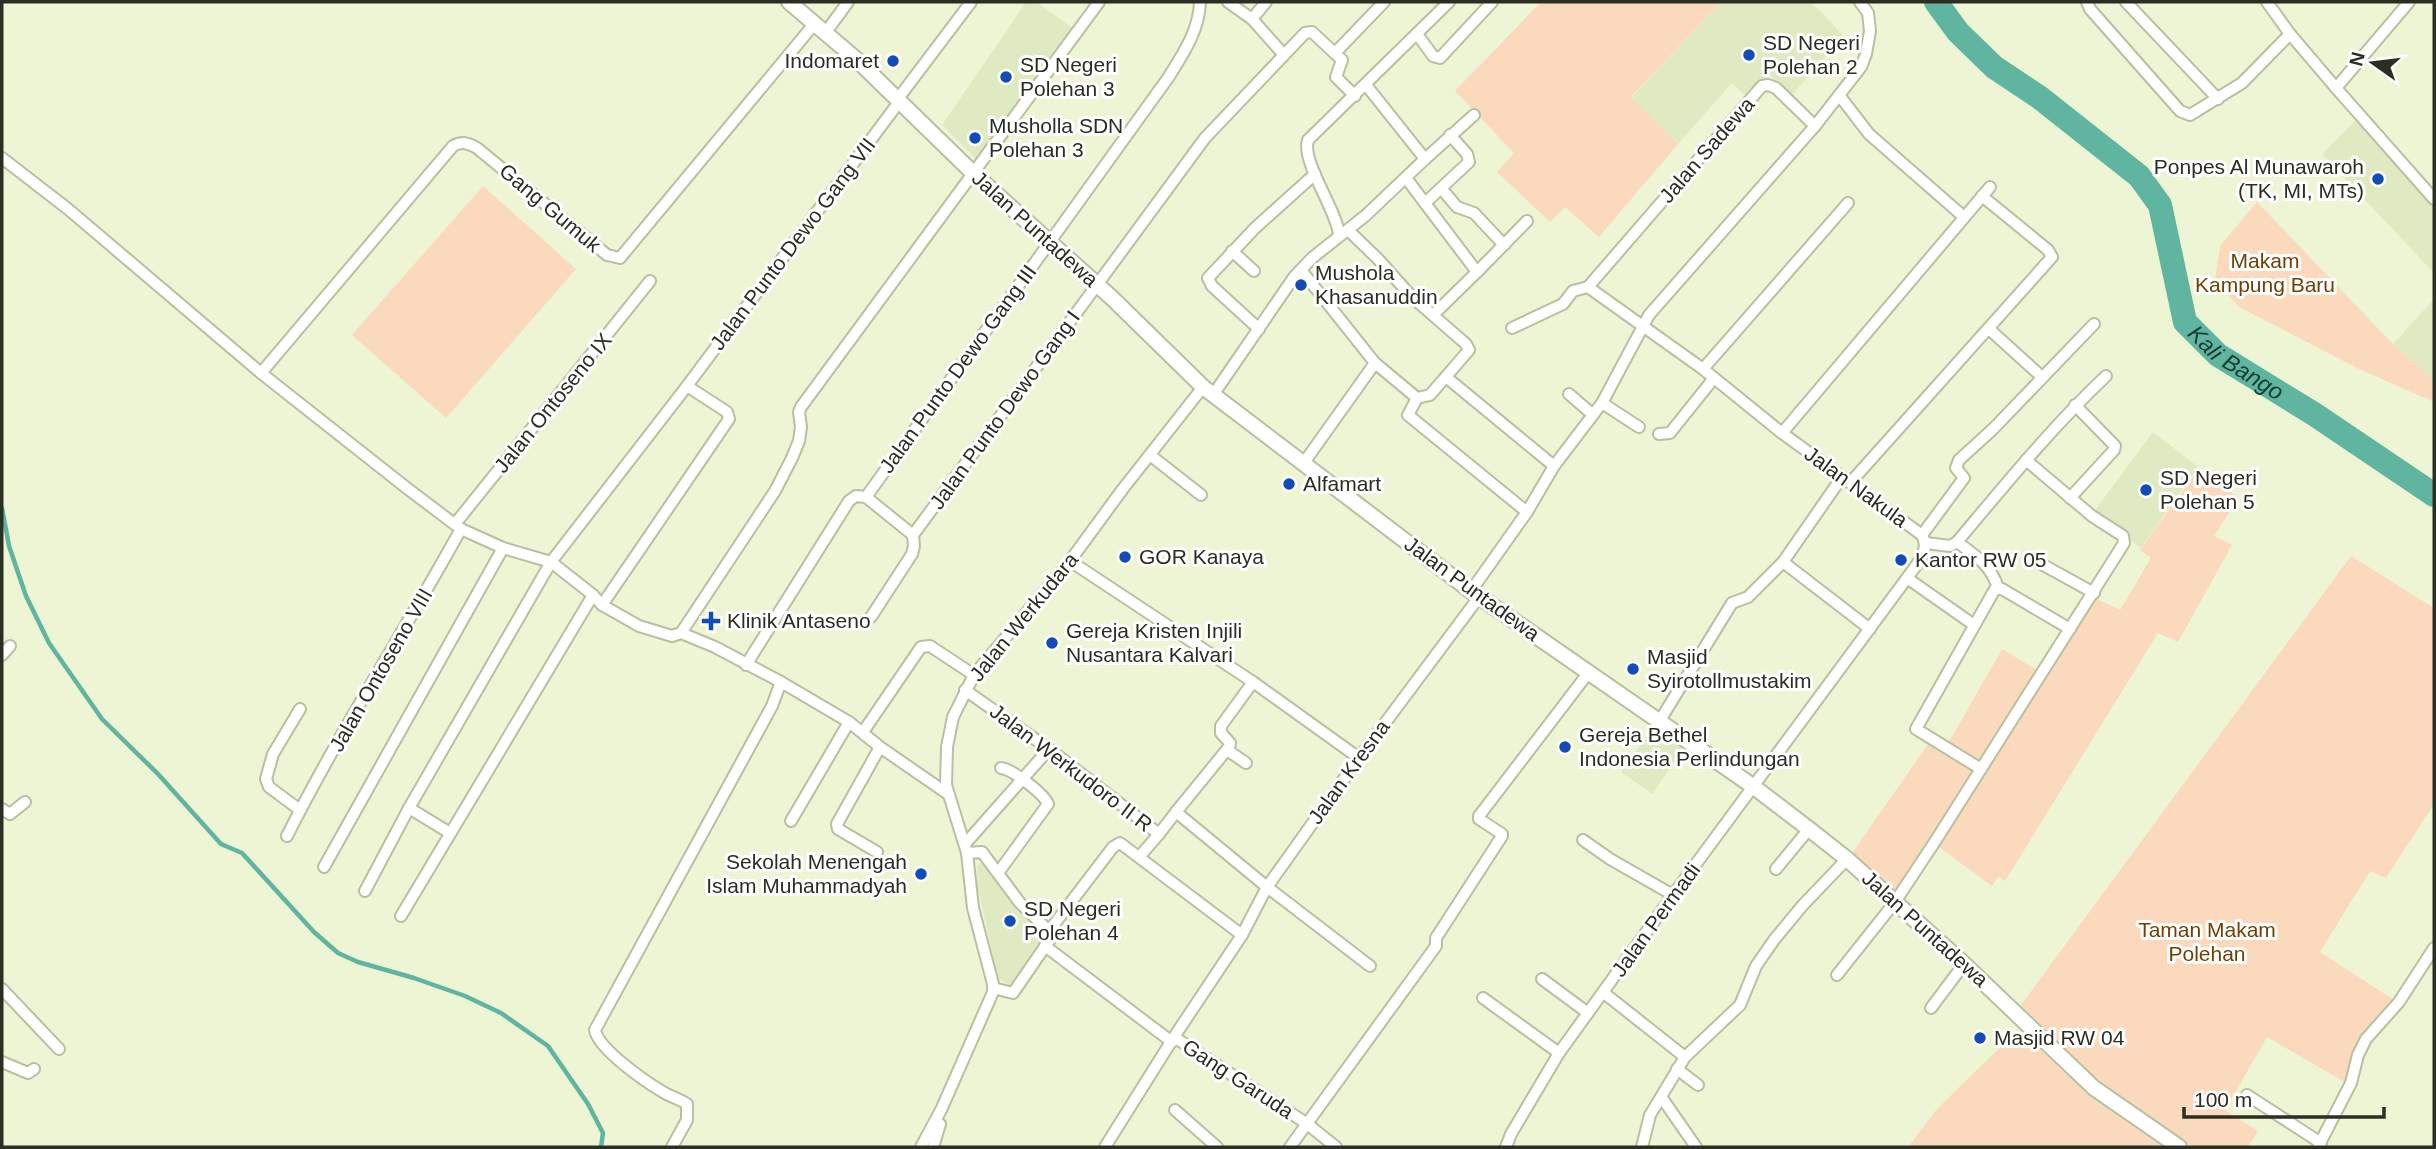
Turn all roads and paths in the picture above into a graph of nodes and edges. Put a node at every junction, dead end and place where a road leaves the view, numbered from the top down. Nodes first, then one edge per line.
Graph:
1 (789, 2) edge
2 (848, 2) edge
3 (971, 2) edge
4 (1099, 2) edge
5 (1200, 2) edge
6 (1228, 2) edge
7 (1266, 2) edge
8 (1384, 2) edge
9 (1449, 2) edge
10 (1492, 2) edge
11 (1860, 2) edge
12 (2087, 2) edge
13 (2126, 2) edge
14 (2267, 2) edge
15 (2409, 2) edge
16 (1252, 19) junction
17 (820, 28) junction
18 (1417, 34) junction
19 (2290, 34) junction
20 (1335, 53) junction
21 (1284, 55) junction
22 (1366, 85) junction
23 (2336, 88) junction
24 (1839, 95) junction
25 (1355, 96) junction
26 (2218, 99) junction
27 (898, 101) junction
28 (1474, 115) dead end
29 (1815, 126) junction
30 (1450, 135) junction
31 (2, 158) edge
32 (1425, 159) junction
33 (974, 174) junction
34 (1315, 174) junction
35 (1406, 178) junction
36 (1990, 187) dead end
37 (1441, 188) junction
38 (2432, 193) edge
39 (1982, 196) junction
40 (1425, 203) junction
41 (1849, 203) dead end
42 (1964, 217) junction
43 (1527, 221) dead end
44 (1344, 232) junction
45 (1049, 241) junction
46 (1504, 244) junction
47 (1232, 251) junction
48 (1301, 270) junction
49 (1254, 271) dead end
50 (1477, 272) junction
51 (650, 281) dead end
52 (1097, 285) junction
53 (1588, 288) junction
54 (1434, 314) junction
55 (2094, 324) dead end
56 (1644, 327) junction
57 (1512, 328) dead end
58 (1259, 329) junction
59 (1989, 329) junction
60 (1375, 363) junction
61 (1703, 369) junction
62 (261, 373) junction
63 (2106, 376) dead end
64 (1446, 377) junction
65 (2042, 377) junction
66 (1714, 378) junction
67 (687, 386) junction
68 (1208, 391) junction
69 (1569, 394) dead end
70 (1418, 398) junction
71 (1602, 403) junction
72 (2075, 405) junction
73 (1592, 414) junction
74 (1639, 427) dead end
75 (1782, 433) junction
76 (1659, 434) dead end
77 (1150, 455) junction
78 (2026, 460) junction
79 (1303, 464) junction
80 (1554, 466) junction
81 (1846, 480) junction
82 (1201, 495) dead end
83 (866, 497) junction
84 (2070, 498) junction
85 (1527, 512) junction
86 (458, 526) junction
87 (913, 536) junction
88 (1924, 539) junction
89 (1957, 542) junction
90 (503, 548) junction
91 (2029, 557) dead end
92 (1070, 561) junction
93 (551, 562) junction
94 (1783, 562) junction
95 (1907, 578) junction
96 (1998, 589) junction
97 (2094, 593) junction
98 (1475, 594) junction
99 (593, 595) junction
100 (602, 605) junction
101 (871, 617) dead end
102 (1974, 625) junction
103 (1870, 629) junction
104 (2070, 629) junction
105 (681, 634) junction
106 (10, 646) dead end
107 (2, 655) edge
108 (746, 665) junction
109 (1589, 672) junction
110 (974, 675) junction
111 (781, 682) junction
112 (1253, 682) junction
113 (965, 690) junction
114 (300, 709) dead end
115 (849, 722) junction
116 (1659, 722) junction
117 (863, 732) junction
118 (880, 747) junction
119 (1049, 749) junction
120 (1227, 750) junction
121 (1359, 758) junction
122 (1246, 764) dead end
123 (1001, 768) dead end
124 (1980, 769) junction
125 (1023, 780) junction
126 (1754, 787) junction
127 (948, 794) junction
128 (25, 802) dead end
129 (409, 808) junction
130 (2, 809) edge
131 (300, 810) junction
132 (1176, 812) junction
133 (791, 821) dead end
134 (1808, 829) junction
135 (450, 833) junction
136 (1159, 834) junction
137 (287, 836) dead end
138 (1583, 840) dead end
139 (966, 848) junction
140 (877, 852) dead end
141 (1140, 856) junction
142 (1847, 859) junction
143 (324, 867) dead end
144 (1776, 869) dead end
145 (998, 873) junction
146 (1268, 887) junction
147 (365, 891) dead end
148 (1673, 895) junction
149 (1895, 902) junction
150 (401, 916) dead end
151 (1049, 931) junction
152 (1242, 935) junction
153 (1045, 946) junction
154 (2434, 948) edge
155 (1964, 964) junction
156 (1370, 966) dead end
157 (1837, 975) dead end
158 (1542, 979) dead end
159 (993, 988) junction
160 (2, 989) edge
161 (1604, 993) junction
162 (1483, 998) dead end
163 (1931, 1008) dead end
164 (1588, 1013) junction
165 (1172, 1040) junction
166 (59, 1049) dead end
167 (1559, 1053) junction
168 (1685, 1056) junction
169 (2, 1062) edge
170 (34, 1069) dead end
171 (1677, 1069) junction
172 (1698, 1085) dead end
173 (2247, 1095) dead end
174 (1662, 1098) junction
175 (941, 1110) junction
176 (1175, 1111) dead end
177 (1306, 1124) junction
178 (2319, 1145) edge
179 (672, 1147) edge
180 (921, 1147) edge
181 (933, 1147) edge
182 (1105, 1147) edge
183 (1217, 1147) edge
184 (1290, 1147) edge
185 (1336, 1147) edge
186 (1506, 1147) edge
187 (1642, 1147) edge
188 (1696, 1147) edge
189 (2179, 1147) edge

1 - 17 street, Jalan Puntadewa
2 - 17 street
3 - 27 street, Jalan Punto Dewo Gang VII
4 - 33 street
5 - 45 street, Jalan Punto Dewo Gang III
6 - 16 street
7 - 16 street
8 - 20 street
9 - 18 street
10 - 18 street
11 - 24 street
12 - 26 street
13 - 26 street
14 - 19 street
15 - 23 street
16 - 21 street
17 - 27 street, Jalan Puntadewa
17 - 62 street, Gang Gumuk
18 - 22 street
19 - 23 street
19 - 26 street
20 - 21 street, Jalan Punto Dewo Gang I
20 - 25 street
21 - 52 street, Jalan Punto Dewo Gang I
22 - 25 street
22 - 32 street
23 - 38 street
24 - 29 street
24 - 42 street
25 - 34 street
27 - 33 street, Jalan Puntadewa
27 - 67 street, Jalan Punto Dewo Gang VII
28 - 30 street, Jalan Werkudara
29 - 53 street, Jalan Sadewa
29 - 56 street
30 - 32 street, Jalan Werkudara
30 - 37 street
31 - 62 street
32 - 35 street, Jalan Werkudara
33 - 45 street, Jalan Puntadewa
33 - 105 street
34 - 44 street
34 - 47 street
35 - 40 street
35 - 44 street, Jalan Werkudara
36 - 39 street
37 - 40 street
37 - 46 street
39 - 42 street
39 - 59 street
40 - 50 street
41 - 61 street
42 - 75 street
43 - 46 street
44 - 48 street, Jalan Werkudara
44 - 54 street
45 - 52 street, Jalan Puntadewa
45 - 83 street, Jalan Punto Dewo Gang III
46 - 50 street
47 - 49 street
47 - 58 street
48 - 58 street, Jalan Werkudara
48 - 60 street
50 - 54 street
51 - 86 street, Jalan Ontoseno IX
52 - 68 street, Jalan Puntadewa
52 - 87 street, Jalan Punto Dewo Gang I
53 - 56 street
53 - 57 street
54 - 64 street
55 - 65 street
56 - 61 street, Jalan Nakula
56 - 71 street
58 - 68 street, Jalan Werkudara
59 - 65 street
59 - 81 street
60 - 70 street
60 - 79 street
61 - 66 street, Jalan Nakula
62 - 86 street
63 - 72 street
64 - 70 street
64 - 80 street
65 - 88 street
66 - 75 street, Jalan Nakula
66 - 76 street
67 - 93 street, Jalan Punto Dewo Gang VII
67 - 100 street
68 - 77 street, Jalan Werkudara
68 - 79 street, Jalan Puntadewa
69 - 73 street
70 - 85 street
71 - 73 street
71 - 74 street
72 - 78 street
72 - 84 street
73 - 80 street
75 - 81 street, Jalan Nakula
77 - 82 street
77 - 92 street, Jalan Werkudara
78 - 84 street
78 - 89 street
79 - 98 street, Jalan Puntadewa
80 - 85 street
81 - 88 street, Jalan Nakula
81 - 94 street
83 - 87 street
83 - 108 street, Jalan Punto Dewo Gang III
84 - 97 street
85 - 98 street
86 - 90 street
86 - 131 street, Jalan Ontoseno VIII
87 - 101 street, Jalan Punto Dewo Gang I
88 - 89 street
88 - 95 street, Jalan Nakula
89 - 96 street
90 - 93 street
90 - 143 street
91 - 97 street
92 - 110 street, Jalan Werkudara
92 - 112 street
93 - 99 street
93 - 129 street, Jalan Punto Dewo Gang VII
94 - 103 street
94 - 116 street
95 - 102 street
95 - 103 street, Jalan Nakula
96 - 102 street
96 - 104 street
97 - 104 street
98 - 109 street, Jalan Puntadewa
98 - 121 street, Jalan Kresna
99 - 100 street
99 - 135 street
100 - 105 street
102 - 124 street
103 - 126 street, Jalan Nakula
104 - 124 street
105 - 108 street
106 - 107 street
108 - 111 street
109 - 116 street, Jalan Puntadewa
109 - 177 street
110 - 113 street, Jalan Werkudara
110 - 117 street
111 - 115 street
111 - 179 street
112 - 120 street
112 - 121 street
113 - 119 street, Jalan Werkudoro II R
113 - 127 street, Jalan Werkudara
114 - 131 street
115 - 117 street
115 - 133 street
116 - 126 street, Jalan Puntadewa
117 - 118 street
118 - 127 street
118 - 140 street
119 - 125 street
119 - 136 street, Jalan Werkudoro II R
120 - 122 street
120 - 132 street
121 - 146 street, Jalan Kresna
123 - 125 street
124 - 149 street
125 - 139 street
125 - 145 street
126 - 134 street, Jalan Puntadewa
126 - 148 street, Jalan Permadi
127 - 139 street, Jalan Werkudara
128 - 130 street
129 - 135 street
129 - 147 street, Jalan Punto Dewo Gang VII
131 - 137 street, Jalan Ontoseno VIII
132 - 136 street, Jalan Werkudoro II R
132 - 146 street, Jalan Werkudoro II R
134 - 142 street, Jalan Puntadewa
134 - 144 street
135 - 150 street
136 - 141 street
138 - 148 street
139 - 145 street
139 - 159 street, Jalan Werkudara
141 - 151 street
141 - 152 street
142 - 149 street, Jalan Puntadewa
142 - 168 street
145 - 151 street
146 - 152 street, Jalan Kresna
146 - 156 street, Jalan Werkudoro II R
148 - 161 street, Jalan Permadi
149 - 155 street, Jalan Puntadewa
149 - 157 street
151 - 153 street
152 - 165 street, Jalan Kresna
153 - 159 street
153 - 165 street, Gang Garuda
154 - 178 street
155 - 163 street
155 - 189 street, Jalan Puntadewa
158 - 164 street
159 - 175 street
160 - 166 street
161 - 164 street, Jalan Permadi
161 - 168 street
162 - 167 street
164 - 167 street, Jalan Permadi
165 - 177 street, Gang Garuda
165 - 182 street, Jalan Kresna
167 - 186 street, Jalan Permadi
168 - 171 street
169 - 170 street
171 - 172 street
171 - 174 street
173 - 178 street
174 - 187 street
174 - 188 street
175 - 180 street
175 - 181 street
176 - 183 street
177 - 184 street
177 - 185 street, Gang Garuda

